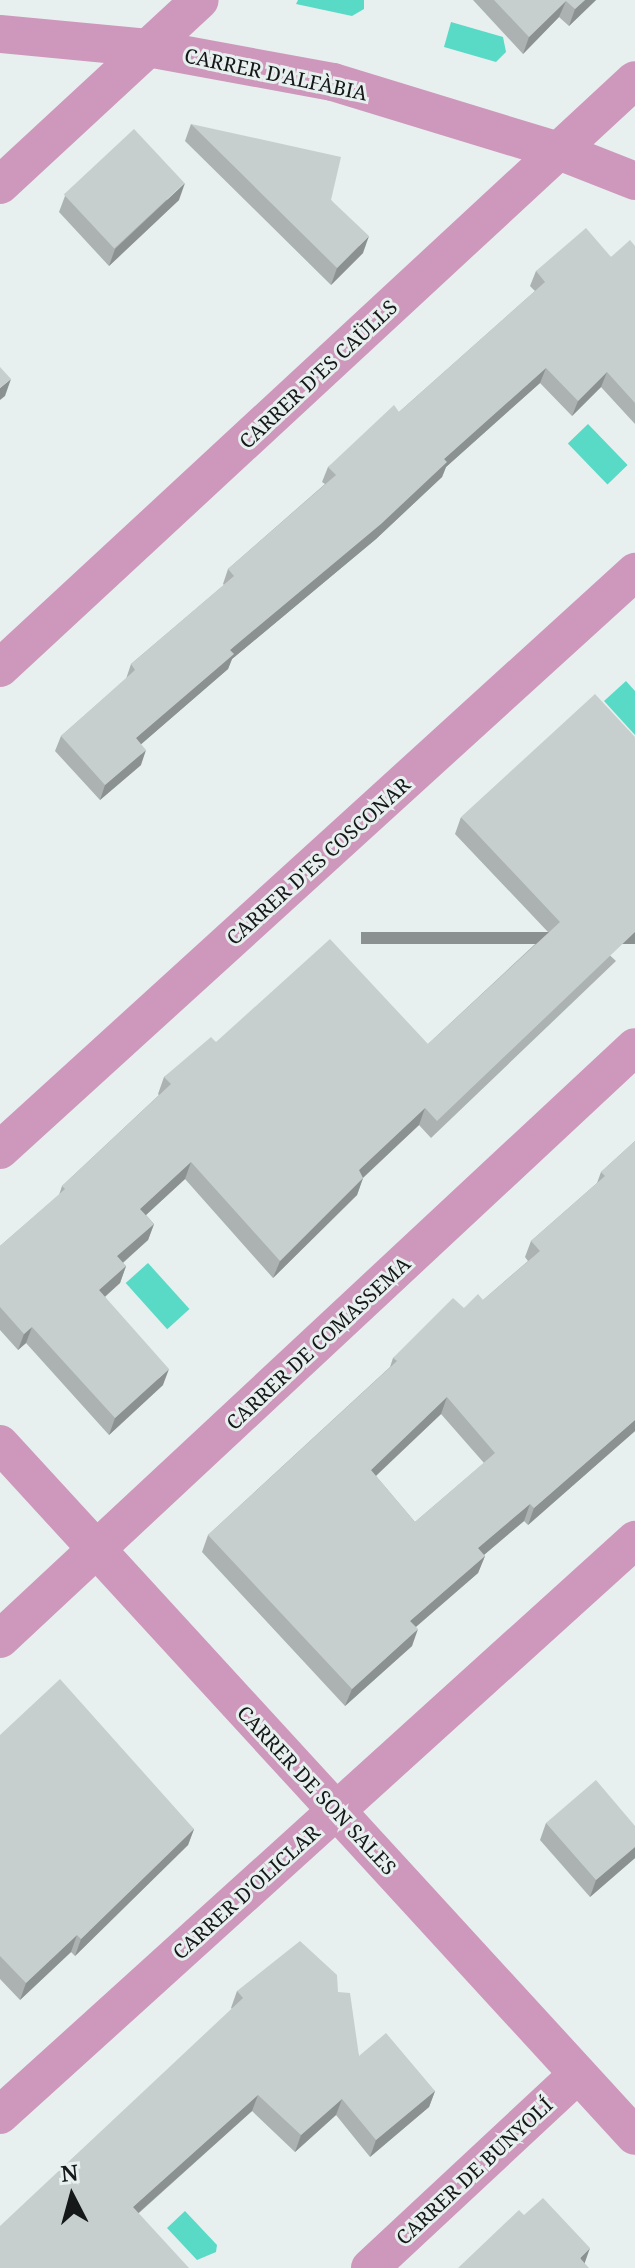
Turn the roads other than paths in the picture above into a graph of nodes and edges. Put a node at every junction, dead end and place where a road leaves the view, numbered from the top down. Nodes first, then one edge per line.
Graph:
1 (200, 0) edge
2 (0, 34) edge
3 (148, 48) junction
4 (635, 80) edge
5 (559, 151) junction
6 (635, 181) edge
7 (0, 185) edge
8 (635, 572) edge
9 (0, 668) edge
10 (635, 1047) edge
11 (0, 1150) edge
12 (0, 1444) edge
13 (635, 1540) edge
14 (97, 1550) junction
15 (0, 1639) edge
16 (336, 1810) junction
17 (578, 2074) junction
18 (0, 2115) edge
19 (630, 2120) edge
20 (370, 2268) edge

1 - 3 street
2 - 3 street, CARRER D'ALFÀBIA
3 - 5 street, CARRER D'ALFÀBIA
3 - 7 street
4 - 5 street, CARRER D'ES CAÜLLS
5 - 6 street, CARRER D'ALFÀBIA
5 - 9 street, CARRER D'ES CAÜLLS
8 - 11 street, CARRER D'ES COSCONAR
10 - 14 street, CARRER DE COMASSEMA
12 - 14 street, CARRER DE SON SALES
13 - 16 street, CARRER D'OLICLAR
14 - 15 street, CARRER DE COMASSEMA
14 - 16 street, CARRER DE SON SALES
16 - 17 street, CARRER DE SON SALES
16 - 18 street, CARRER D'OLICLAR
17 - 19 street, CARRER DE SON SALES
17 - 20 street, CARRER DE BUNYOLÍ

